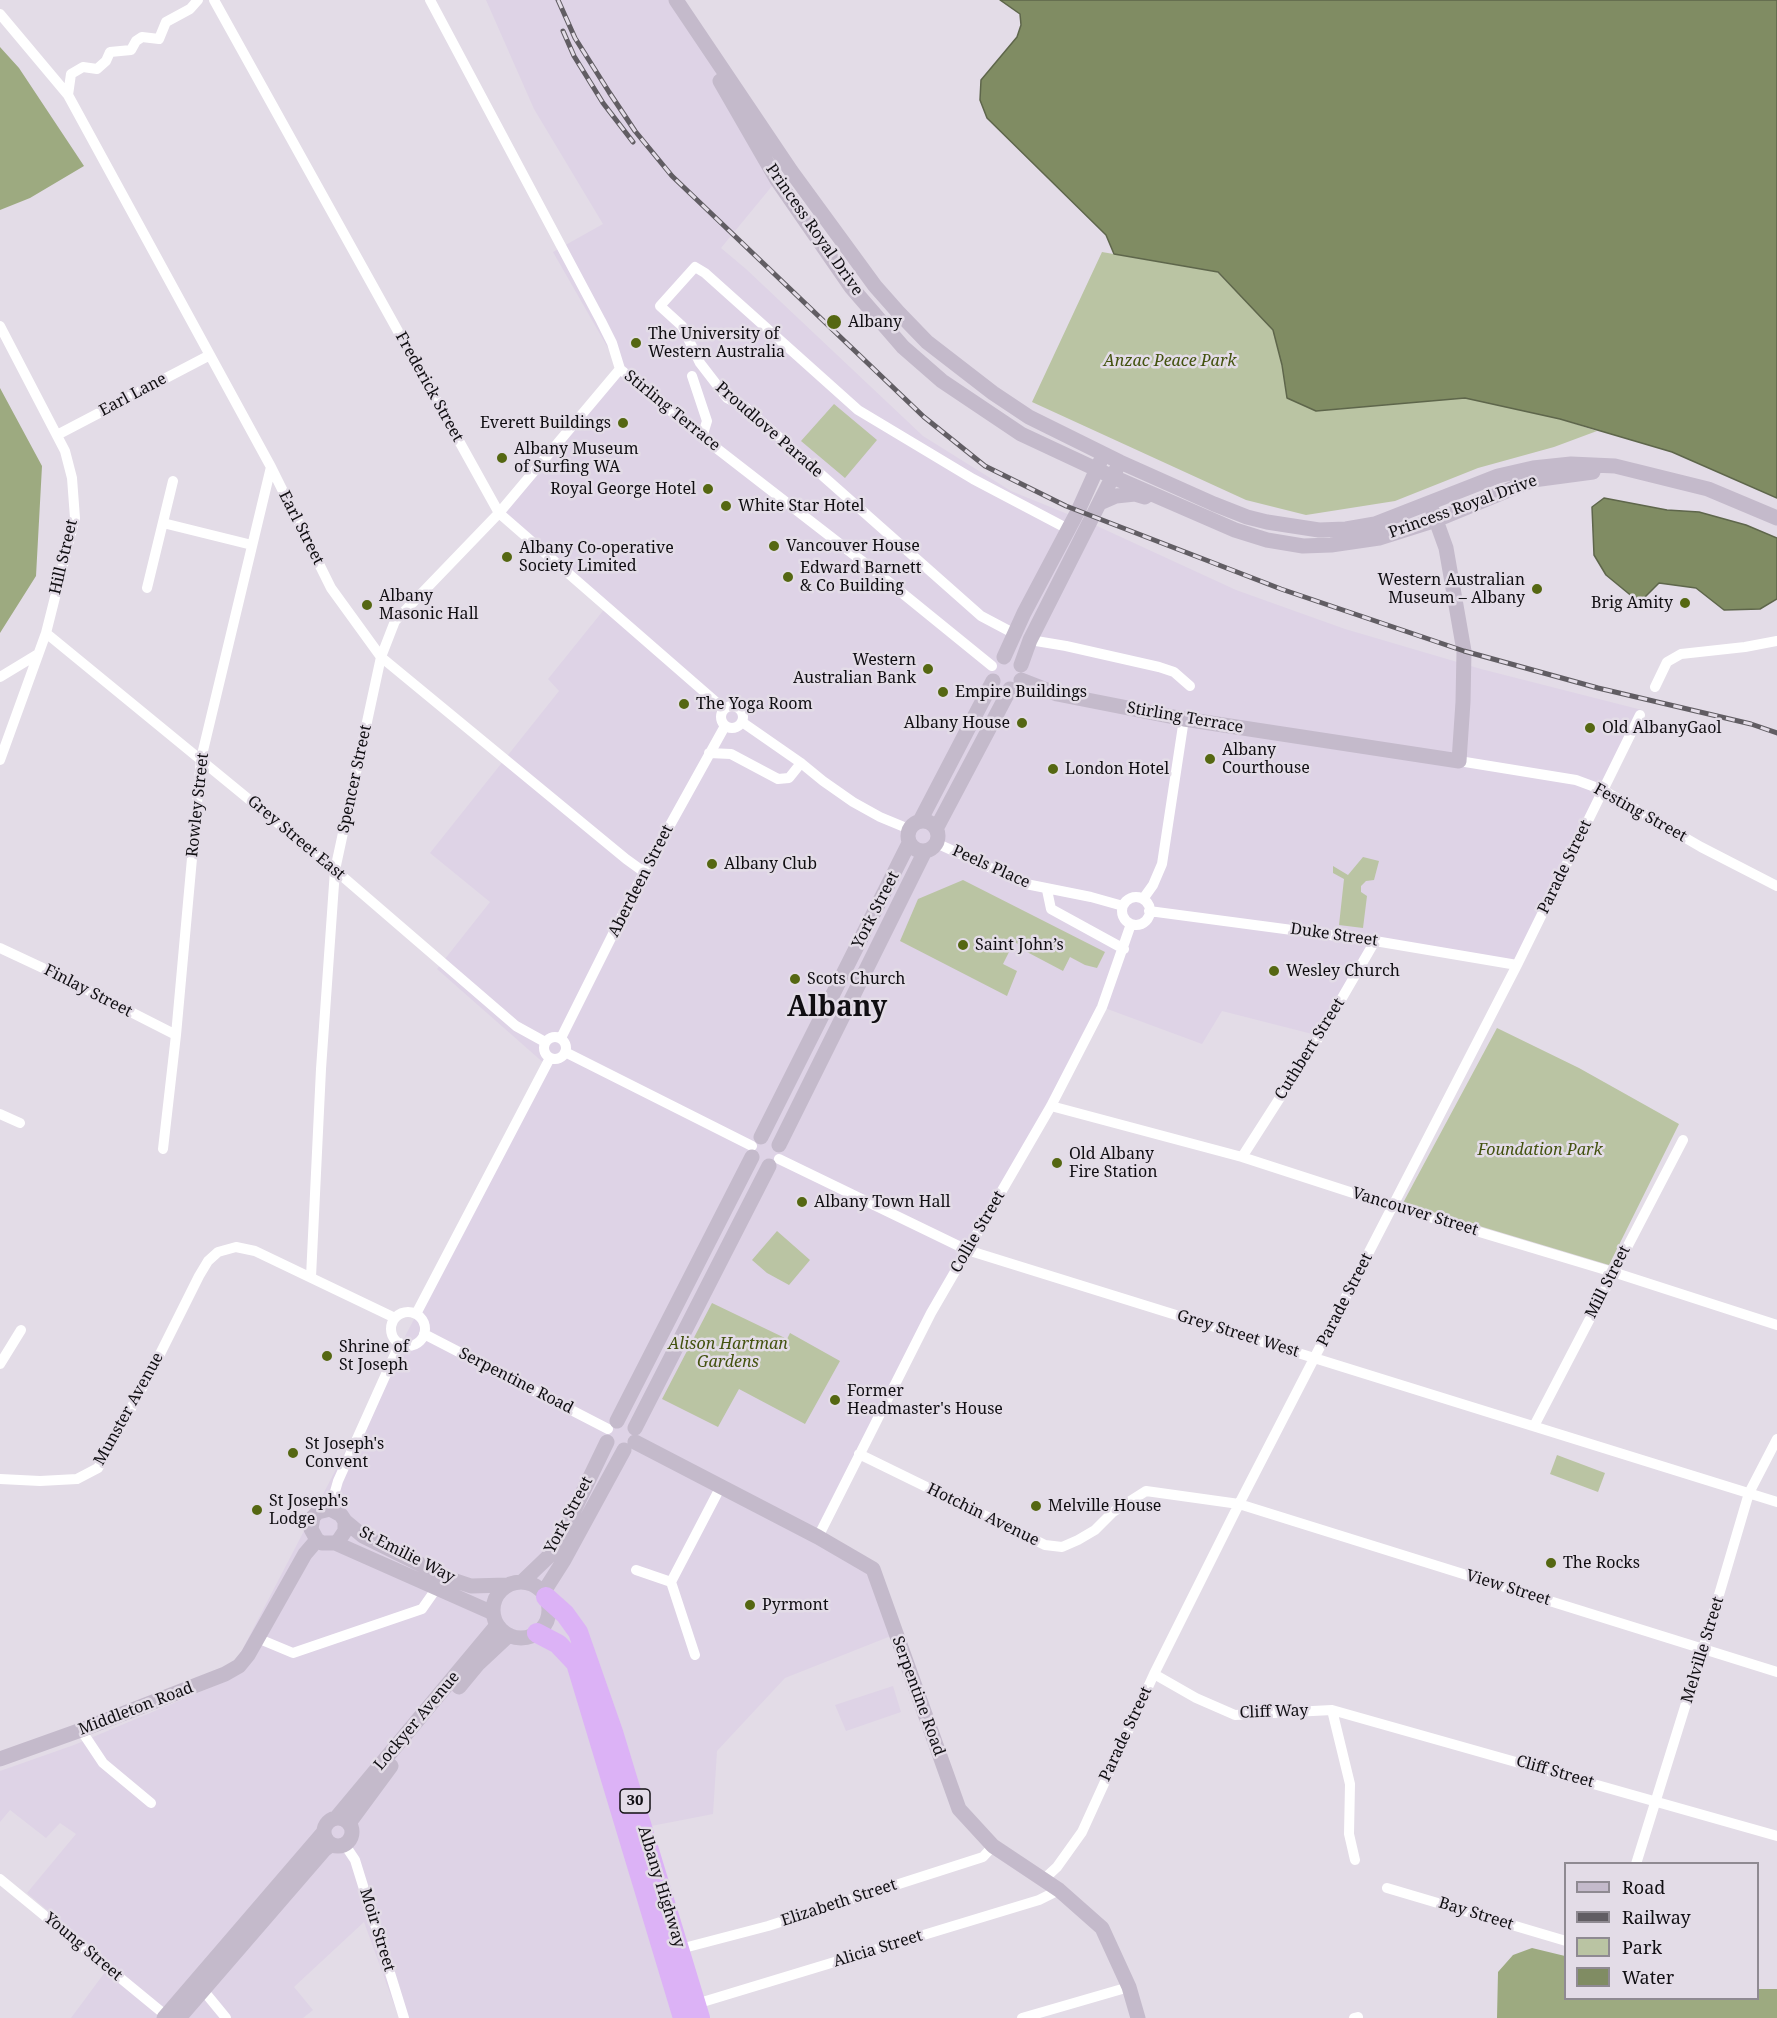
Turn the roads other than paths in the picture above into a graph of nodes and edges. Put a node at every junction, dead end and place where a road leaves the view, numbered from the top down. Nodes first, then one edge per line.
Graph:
1 (198, 0) edge
2 (214, 0) edge
3 (430, 0) edge
4 (674, 0) edge
5 (0, 14) edge
6 (68, 95) junction
7 (791, 171) junction
8 (777, 180) junction
9 (0, 326) edge
10 (210, 355) junction
11 (620, 369) junction
12 (692, 376) dead end
13 (57, 435) junction
14 (702, 437) junction
15 (1104, 454) junction
16 (1065, 456) junction
17 (1120, 462) junction
18 (271, 467) junction
19 (1096, 470) junction
20 (1113, 477) junction
21 (1665, 478) junction
22 (172, 481) dead end
23 (1081, 503) junction
24 (1430, 503) junction
25 (1100, 504) junction
26 (499, 513) junction
27 (1777, 518) edge
28 (1213, 520) junction
29 (1436, 520) junction
30 (163, 523) junction
31 (1068, 529) junction
32 (1083, 537) junction
33 (252, 545) junction
34 (147, 588) dead end
35 (46, 633) junction
36 (1015, 634) junction
37 (1030, 640) junction
38 (1777, 640) edge
39 (38, 654) junction
40 (381, 657) junction
41 (996, 668) junction
42 (0, 677) edge
43 (1018, 678) junction
44 (1190, 686) dead end
45 (1655, 687) dead end
46 (724, 709) junction
47 (1640, 715) dead end
48 (1184, 719) junction
49 (742, 722) junction
50 (725, 726) junction
51 (709, 753) junction
52 (201, 759) junction
53 (0, 760) edge
54 (1459, 761) junction
55 (801, 763) junction
56 (1603, 790) junction
57 (913, 831) junction
58 (933, 841) junction
59 (335, 870) junction
60 (644, 872) junction
61 (1777, 886) edge
62 (1047, 890) junction
63 (1143, 899) junction
64 (1123, 906) junction
65 (1149, 911) junction
66 (1131, 924) junction
67 (1375, 941) junction
68 (0, 948) edge
69 (1124, 949) junction
70 (1517, 965) junction
71 (176, 1035) junction
72 (561, 1038) junction
73 (545, 1042) junction
74 (565, 1052) junction
75 (550, 1058) junction
76 (1051, 1106) junction
77 (0, 1114) edge
78 (20, 1123) dead end
79 (1683, 1140) dead end
80 (755, 1147) junction
81 (163, 1149) dead end
82 (776, 1156) junction
83 (1242, 1157) junction
84 (1393, 1206) junction
85 (968, 1250) junction
86 (1613, 1272) junction
87 (311, 1277) junction
88 (416, 1314) junction
89 (395, 1318) junction
90 (1777, 1325) edge
91 (21, 1330) dead end
92 (424, 1334) junction
93 (400, 1343) junction
94 (1315, 1359) junction
95 (0, 1364) edge
96 (1534, 1426) junction
97 (611, 1431) junction
98 (1777, 1439) edge
99 (631, 1440) junction
100 (859, 1454) junction
101 (0, 1479) edge
102 (720, 1488) junction
103 (1749, 1493) junction
104 (1777, 1502) edge
105 (1239, 1504) junction
106 (330, 1509) junction
107 (345, 1521) junction
108 (818, 1537) junction
109 (317, 1540) junction
110 (334, 1543) junction
111 (636, 1570) dead end
112 (671, 1582) junction
113 (515, 1583) junction
114 (436, 1589) junction
115 (545, 1595) junction
116 (500, 1624) junction
117 (537, 1633) junction
118 (257, 1638) junction
119 (1703, 1649) junction
120 (695, 1655) dead end
121 (1777, 1671) edge
122 (1154, 1674) junction
123 (1332, 1710) junction
124 (81, 1730) junction
125 (0, 1760) edge
126 (1657, 1801) junction
127 (151, 1803) dead end
128 (343, 1820) junction
129 (1777, 1836) edge
130 (333, 1841) junction
131 (993, 1846) junction
132 (1355, 1860) dead end
133 (1636, 1862) edge
134 (0, 1879) edge
135 (1043, 1880) junction
136 (1387, 1888) dead end
137 (1059, 1890) junction
138 (1564, 1940) edge
139 (237, 1941) junction
140 (672, 1951) junction
141 (1129, 1987) junction
142 (203, 1990) junction
143 (693, 2013) edge
144 (169, 2017) edge
145 (226, 2018) edge
146 (404, 2018) edge
147 (1022, 2018) edge
148 (1138, 2018) edge

1 - 6 street
2 - 26 street, Frederick Street
3 - 11 street, Stirling Terrace
4 - 7 main road, Princess Royal Drive
4 - 8 main road, Princess Royal Drive
5 - 6 street, Earl Street
6 - 10 street, Earl Street
7 - 8 main road
7 - 15 main road, Princess Royal Drive
8 - 16 main road, Princess Royal Drive
9 - 13 street, Hill Street
10 - 13 street, Earl Lane
10 - 18 street, Earl Street
11 - 14 street, Stirling Terrace
11 - 26 street, Spencer Street
12 - 14 street
13 - 35 street, Hill Street
14 - 41 street, Stirling Terrace
15 - 17 main road, Princess Royal Drive
15 - 19 main road
16 - 19 main road, Princess Royal Drive
16 - 23 main road
17 - 20 main road, York Street
17 - 24 main road, Princess Royal Drive
18 - 33 street, Rowley Street
18 - 40 street, Earl Street
19 - 20 main road, Princess Royal Drive
19 - 23 main road
20 - 25 main road, York Street
20 - 28 main road, Princess Royal Drive
21 - 24 main road, Princess Royal Drive
21 - 27 main road, Princess Royal Drive
21 - 29 main road, Princess Royal Drive
22 - 30 street
23 - 31 main road, York Street
24 - 29 main road
25 - 28 main road
25 - 32 main road, York Street
26 - 40 street, Spencer Street
26 - 46 street, Frederick Street
28 - 29 main road, Princess Royal Drive
29 - 54 main road
30 - 33 street
30 - 34 street
31 - 32 main road
31 - 36 main road, York Street
31 - 36 street, Proudlove Parade
32 - 37 main road, York Street
33 - 52 street, Rowley Street
35 - 39 street, Hill Street
35 - 52 street, Grey Street East
36 - 37 main road
36 - 41 main road, York Street
37 - 43 main road, York Street
37 - 44 street
38 - 45 street
39 - 42 street
39 - 53 street, Hill Street
40 - 59 street, Spencer Street
40 - 60 street, Earl Street
41 - 43 main road
41 - 43 main road
41 - 57 main road, York Street
43 - 48 main road, Stirling Terrace
43 - 58 main road, York Street
46 - 49 street
46 - 50 street
47 - 56 street, Parade Street
48 - 54 main road, Stirling Terrace
48 - 63 street
49 - 50 street
49 - 55 street
50 - 51 street, Aberdeen Street
51 - 55 street
51 - 60 street, Aberdeen Street
52 - 59 street, Grey Street East
52 - 71 street, Rowley Street
54 - 56 street, Festing Street
55 - 57 street
56 - 61 street, Festing Street
56 - 70 street, Parade Street
57 - 58 main road
57 - 58 main road
57 - 80 main road, York Street
58 - 62 street, Peels Place
58 - 82 main road, York Street
59 - 73 street, Grey Street East
59 - 87 street, Spencer Street
60 - 72 street, Aberdeen Street
62 - 64 street, Peels Place
62 - 69 street, Peels Place
63 - 64 street
63 - 65 street
64 - 66 street
65 - 66 street
65 - 67 street, Duke Street
66 - 69 street, Collie Street
67 - 70 street, Duke Street
67 - 83 street, Cuthbert Street
68 - 71 street, Finlay Street
69 - 76 street, Collie Street
70 - 84 street, Parade Street
71 - 81 street, Rowley Street
72 - 73 street
72 - 74 street
73 - 75 street
74 - 75 street
74 - 80 street
75 - 88 street
76 - 83 street, Vancouver Street
76 - 85 street, Collie Street
77 - 78 street
79 - 86 street, Mill Street
80 - 82 main road
80 - 82 main road
80 - 97 main road, York Street
82 - 85 street, Grey Street West
82 - 99 main road, York Street
83 - 84 street, Vancouver Street
84 - 86 street, Vancouver Street
84 - 94 street, Parade Street
85 - 94 street, Grey Street West
85 - 100 street, Collie Street
86 - 90 street, Vancouver Street
86 - 96 street, Mill Street
87 - 89 street
87 - 101 street, Munster Avenue
88 - 89 street
88 - 92 street
89 - 93 street
91 - 95 street
92 - 93 street
92 - 97 street, Serpentine Road
93 - 106 street
94 - 96 street, Grey Street West
94 - 105 street, Parade Street
96 - 103 street, Grey Street West
97 - 99 main road
97 - 99 main road
97 - 113 main road, York Street
98 - 103 street, Melville Street
99 - 102 main road, Serpentine Road
99 - 115 main road, York Street
100 - 105 street, Hotchin Avenue
100 - 108 street, Collie Street
102 - 108 main road, Serpentine Road
102 - 112 street
103 - 104 street, Grey Street West
103 - 119 street, Melville Street
105 - 119 street, View Street
105 - 122 street, Parade Street
106 - 107 main road
106 - 109 main road
107 - 110 main road
107 - 113 main road, St Emilie Way
108 - 131 main road, Serpentine Road
109 - 110 main road
109 - 118 main road, Middleton Road
110 - 114 main road, St Emilie Way
111 - 112 street
112 - 120 street
113 - 115 main road
113 - 116 main road
114 - 116 main road, St Emilie Way
114 - 118 street
115 - 117 main road
115 - 140 highway, Albany Highway / 30
116 - 117 main road
116 - 128 main road, Lockyer Avenue
117 - 140 highway, Albany Highway / 30
118 - 124 main road, Middleton Road
119 - 121 street, View Street
119 - 126 street, Melville Street
122 - 123 street, Cliff Way
122 - 135 street, Parade Street
123 - 126 street, Cliff Street
123 - 132 street
124 - 125 main road, Middleton Road
124 - 127 street
126 - 129 street, Cliff Street
126 - 133 street, Melville Street
128 - 130 main road, Lockyer Avenue
128 - 130 main road
130 - 139 main road
130 - 146 street, Moir Street
131 - 135 main road, Serpentine Road
131 - 140 street, Elizabeth Street
134 - 144 street, Young Street
135 - 137 main road, Serpentine Road
136 - 138 street, Bay Street
137 - 141 main road, Serpentine Road
137 - 143 street, Alicia Street
139 - 142 main road
139 - 144 main road
140 - 143 highway, Albany Highway / 30
141 - 147 street
141 - 148 main road, Serpentine Road
142 - 144 main road
142 - 145 street

